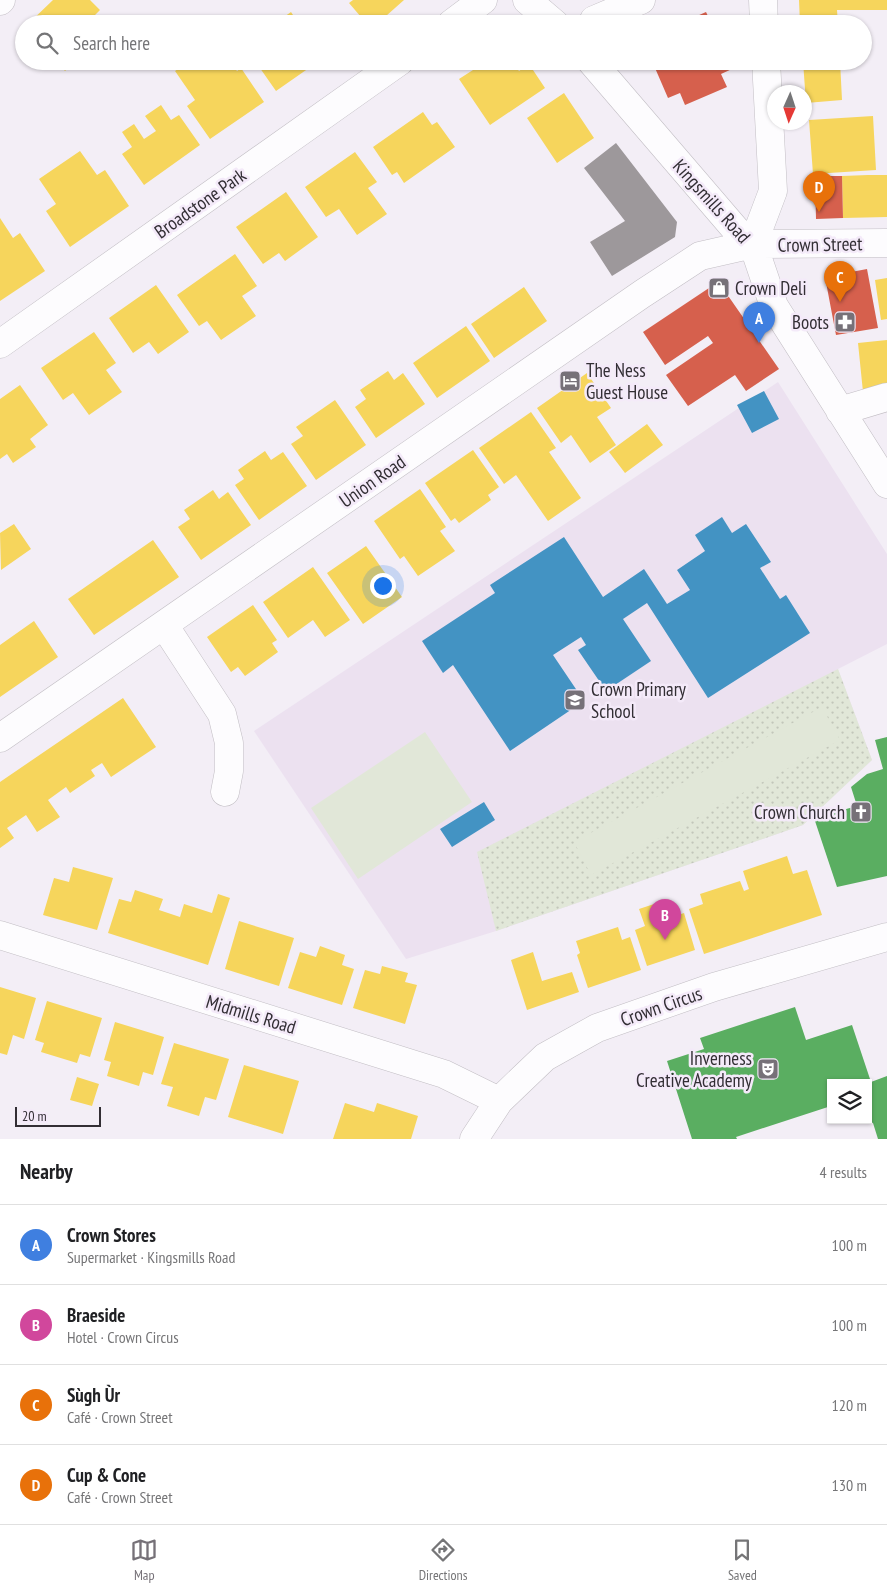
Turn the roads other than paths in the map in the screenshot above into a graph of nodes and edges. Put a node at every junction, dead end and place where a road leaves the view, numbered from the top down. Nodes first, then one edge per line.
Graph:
1 (483, 0) edge
2 (527, 0) edge
3 (641, 0) edge
4 (763, 0) edge
5 (463, 15) edge
6 (544, 15) edge
7 (606, 15) edge
8 (764, 15) edge
9 (387, 70) edge
10 (599, 70) edge
11 (766, 70) edge
12 (887, 243) edge
13 (753, 244) junction
14 (0, 344) edge
15 (887, 397) edge
16 (840, 411) junction
17 (887, 484) edge
18 (164, 625) junction
19 (0, 738) edge
20 (225, 792) dead end
21 (0, 935) edge
22 (887, 937) edge
23 (499, 1101) junction
24 (474, 1139) edge

1 - 5 street
2 - 6 street
3 - 7 street
4 - 8 street
9 - 14 street, Broadstone Park
10 - 13 street, Kingsmills Road
11 - 13 street
12 - 13 street, Crown Street
13 - 16 street, Kingsmills Road
13 - 18 street, Union Road
15 - 16 street
16 - 17 street, Kingsmills Road
18 - 19 street, Union Road
18 - 20 street
21 - 23 street, Midmills Road
22 - 23 street, Crown Circus
23 - 24 street, Crown Circus

